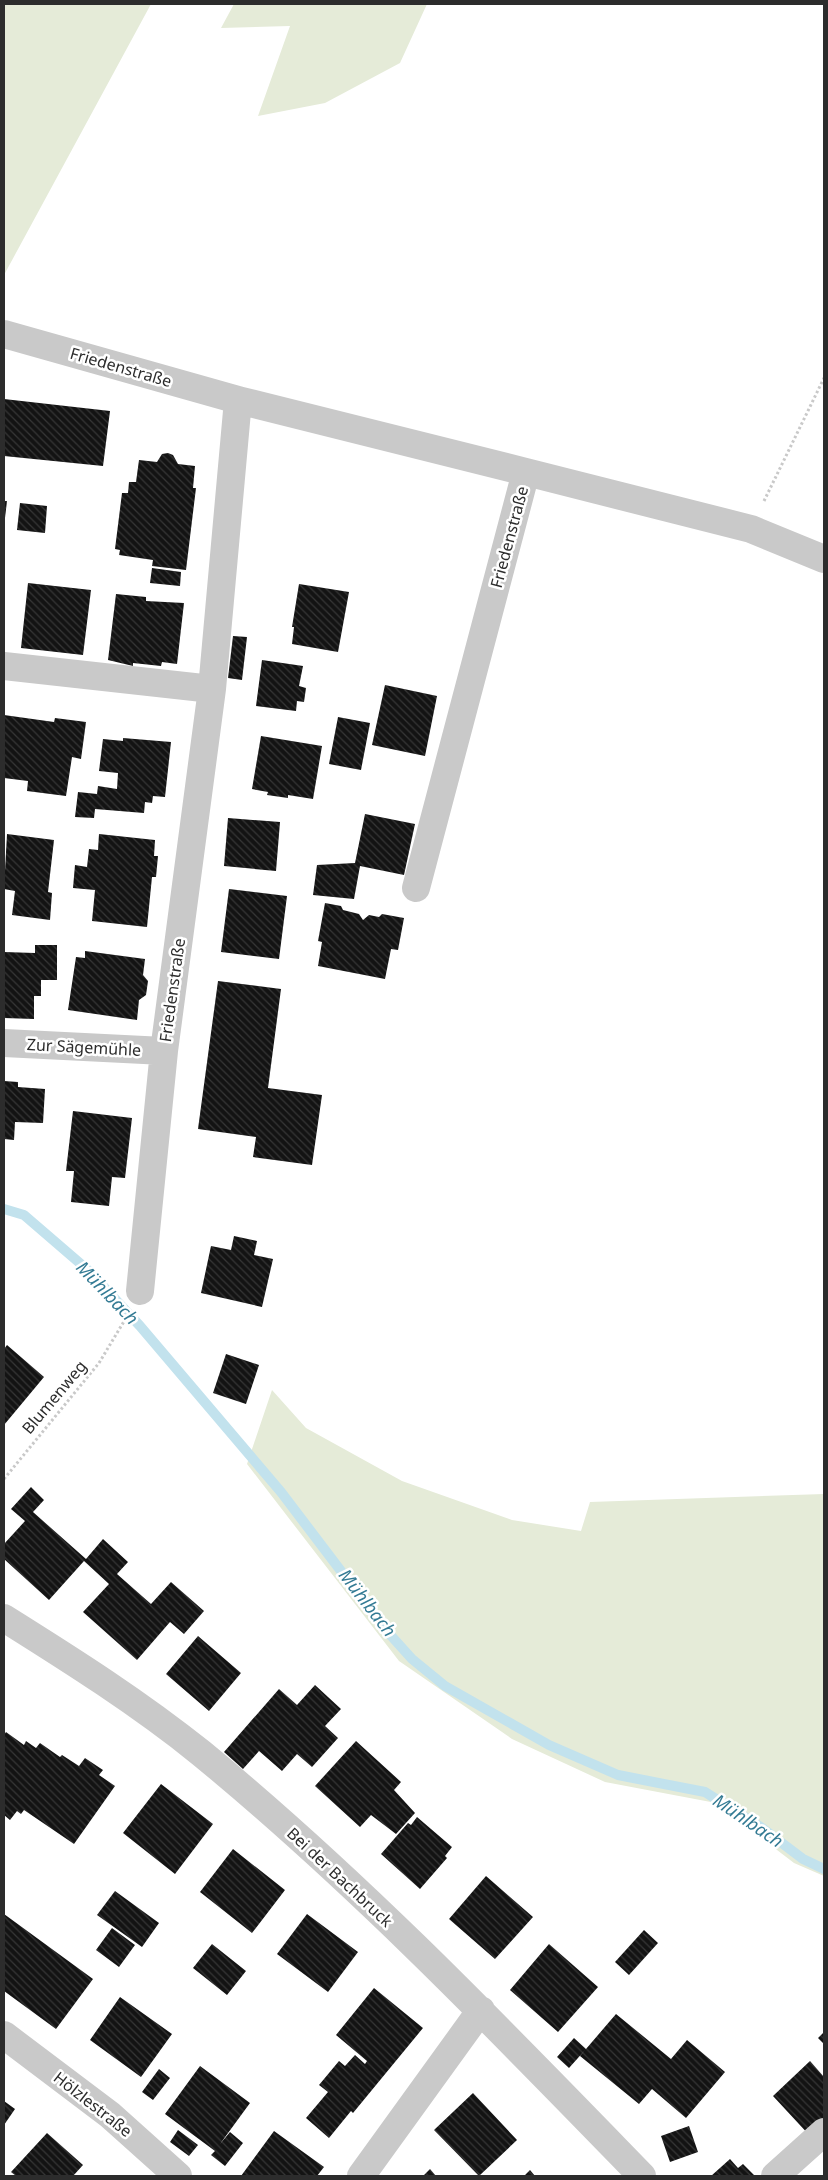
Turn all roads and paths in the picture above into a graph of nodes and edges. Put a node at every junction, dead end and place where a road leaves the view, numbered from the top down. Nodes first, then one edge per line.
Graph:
1 (4, 334) edge
2 (824, 378) edge
3 (238, 400) junction
4 (526, 472) junction
5 (751, 529) junction
6 (824, 559) edge
7 (4, 666) edge
8 (212, 689) junction
9 (416, 888) dead end
10 (4, 1043) edge
11 (164, 1051) junction
12 (140, 1291) dead end
13 (120, 1330) dead end
14 (4, 1479) edge
15 (4, 1618) edge
16 (481, 2010) junction
17 (4, 2035) edge
18 (824, 2132) edge
19 (178, 2176) edge
20 (361, 2176) edge
21 (642, 2176) edge
22 (775, 2176) edge

1 - 3 street, Friedenstraße
2 - 5 path
3 - 4 street, Friedenstraße
3 - 8 street, Friedenstraße
4 - 5 street
4 - 9 street, Friedenstraße
5 - 6 street
7 - 8 street
8 - 11 street, Friedenstraße
10 - 11 street, Zur Sägemühle
11 - 12 street, Friedenstraße
13 - 14 path, Blumenweg
15 - 16 street, Bei der Bachbruck
16 - 20 street
16 - 21 street, Bei der Bachbruck
17 - 19 street, Hölzlestraße
18 - 22 street

